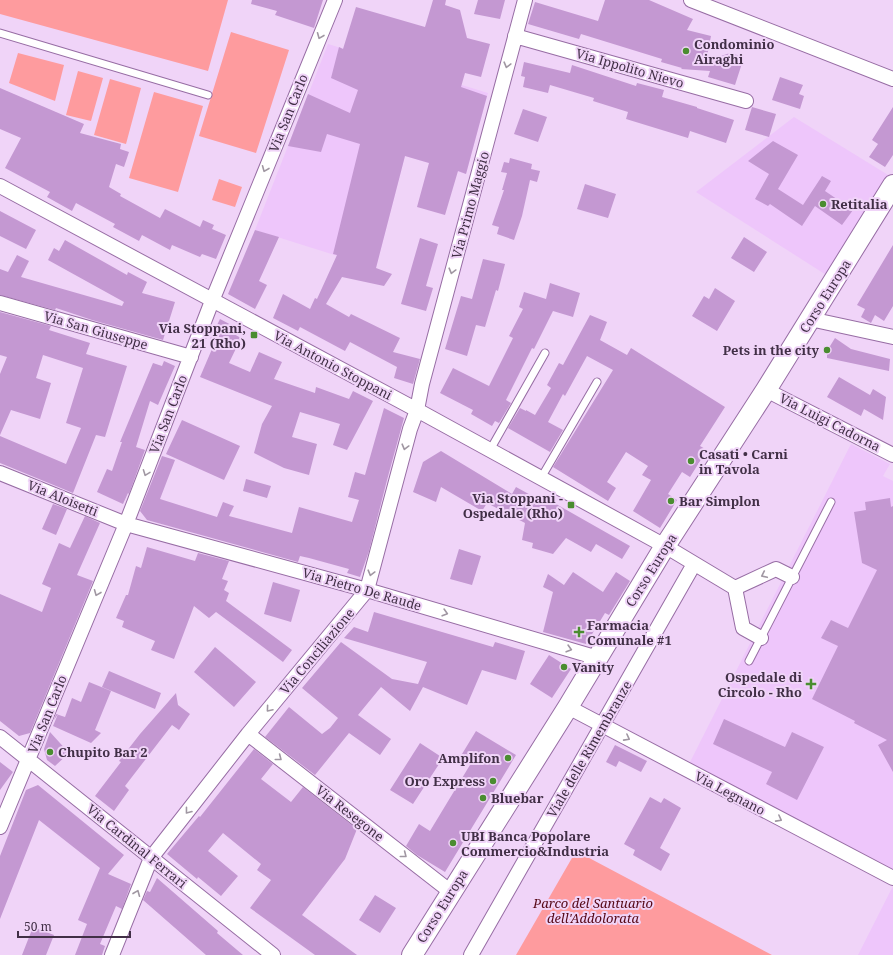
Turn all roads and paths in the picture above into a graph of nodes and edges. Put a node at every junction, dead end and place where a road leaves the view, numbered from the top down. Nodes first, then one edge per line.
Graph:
1 (334, 0) edge
2 (525, 0) edge
3 (691, 0) edge
4 (0, 33) edge
5 (515, 36) junction
6 (893, 79) edge
7 (208, 95) dead end
8 (746, 101) dead end
9 (0, 186) edge
10 (892, 188) edge
11 (212, 301) junction
12 (0, 303) edge
13 (810, 319) junction
14 (893, 337) edge
15 (545, 353) dead end
16 (191, 356) junction
17 (597, 382) dead end
18 (766, 390) junction
19 (417, 410) junction
20 (490, 450) junction
21 (893, 455) edge
22 (0, 473) edge
23 (541, 478) junction
24 (831, 502) dead end
25 (126, 524) junction
26 (665, 546) junction
27 (694, 564) junction
28 (792, 577) junction
29 (735, 588) junction
30 (367, 590) junction
31 (761, 638) junction
32 (598, 658) junction
33 (749, 661) dead end
34 (568, 707) junction
35 (603, 726) junction
36 (248, 734) junction
37 (0, 737) edge
38 (28, 759) junction
39 (0, 827) edge
40 (151, 858) junction
41 (893, 878) edge
42 (451, 892) junction
43 (112, 955) edge
44 (273, 955) edge
45 (412, 955) edge
46 (471, 955) edge

1 -> 11 street, Via San Carlo
2 - 5 street, Via Primo Maggio
3 - 6 street
4 - 7 lane
5 - 8 street, Via Ippolito Nievo
5 -> 19 street, Via Primo Maggio
9 - 11 street, Via Antonio Stoppani
10 - 13 main road, Corso Europa
11 - 16 street, Via San Carlo
11 - 19 street, Via Antonio Stoppani
12 - 16 street, Via San Giuseppe
13 - 14 street
13 - 18 main road, Corso Europa
15 - 20 lane
16 -> 25 street, Via San Carlo
17 - 23 lane
18 - 21 street, Via Luigi Cadorna
18 - 26 main road, Corso Europa
19 - 20 street, Via Antonio Stoppani
19 -> 30 street, Via Conciliazione
20 - 23 street, Via Antonio Stoppani
22 - 25 street, Via Aloisetti
23 - 26 street, Via Antonio Stoppani
24 - 28 lane
25 - 30 street, Via Pietro De Raude
25 -> 38 street, Via San Carlo
26 - 27 street, Via Antonio Stoppani
26 - 32 main road, Corso Europa
27 - 29 street, Via Antonio Stoppani
27 - 35 street, Viale delle Rimembranze
28 -> 29 street
28 - 31 lane
29 - 31 street
30 -> 32 street, Via Pietro De Raude
30 -> 36 street, Via Conciliazione
31 - 33 lane
32 - 34 main road, Corso Europa
34 - 35 street, Via Legnano
34 - 42 main road, Corso Europa
35 -> 41 street, Via Legnano
35 - 46 street, Viale delle Rimembranze
36 -> 40 street, Via Conciliazione
36 -> 42 street, Via Resegone
37 - 38 street, Via Cardinal Ferrari
38 - 39 street, Via San Carlo
38 - 40 street, Via Cardinal Ferrari
43 -> 40 street, Via Conciliazione
40 - 44 street, Via Cardinal Ferrari
42 - 45 main road, Corso Europa

